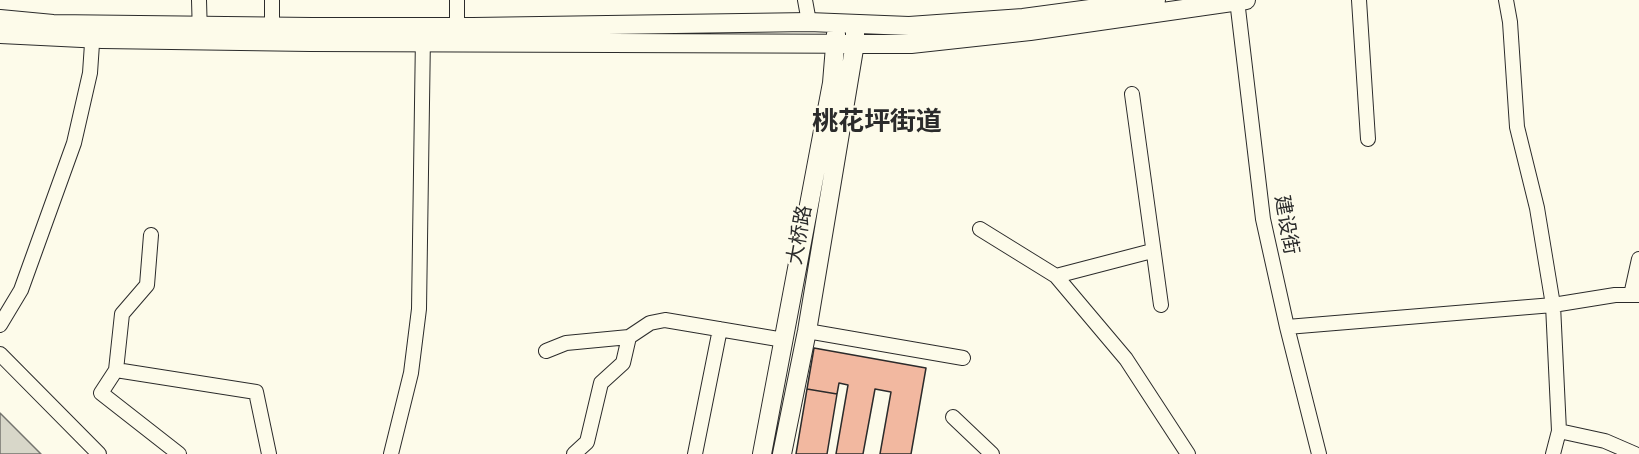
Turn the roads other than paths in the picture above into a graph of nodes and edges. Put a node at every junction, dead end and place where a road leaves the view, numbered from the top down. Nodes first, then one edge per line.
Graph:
1 (199, 0) edge
2 (272, 0) edge
3 (457, 0) edge
4 (805, 0) edge
5 (1156, 0) edge
6 (1359, 0) edge
7 (1506, 0) edge
8 (1240, 1) edge
9 (0, 19) edge
10 (809, 22) junction
11 (846, 23) junction
12 (272, 27) junction
13 (457, 27) junction
14 (93, 31) junction
15 (200, 33) junction
16 (0, 34) edge
17 (423, 35) junction
18 (836, 43) junction
19 (855, 44) junction
20 (1132, 94) dead end
21 (1368, 139) dead end
22 (980, 229) dead end
23 (151, 235) dead end
24 (1152, 251) junction
25 (1639, 259) edge
26 (1056, 276) junction
27 (1635, 295) edge
28 (1161, 305) dead end
29 (1553, 305) junction
30 (0, 325) edge
31 (1287, 327) junction
32 (720, 329) junction
33 (807, 331) junction
34 (629, 337) junction
35 (784, 340) junction
36 (546, 351) dead end
37 (0, 354) edge
38 (963, 358) dead end
39 (116, 370) junction
40 (953, 417) dead end
41 (1559, 430) junction
42 (99, 454) edge
43 (179, 454) edge
44 (269, 454) edge
45 (391, 454) edge
46 (574, 454) edge
47 (695, 454) edge
48 (762, 454) edge
49 (782, 454) edge
50 (992, 454) edge
51 (1188, 454) edge
52 (1319, 454) edge
53 (1553, 454) edge
54 (1635, 454) edge

1 - 15 street
2 - 12 street
3 - 13 street
4 - 10 street
5 - 11 main road
6 - 21 street
7 - 29 street
8 - 19 main road
8 - 31 street, 建设街
9 - 14 main road
10 - 11 main road
10 - 13 main road
11 - 18 main road
11 - 19 main road, 大桥路
12 - 15 main road
12 - 17 main road
13 - 17 main road
14 - 15 main road
14 - 16 main road
14 - 30 street
15 - 17 main road
17 - 18 main road
17 - 45 street
18 - 19 main road
18 - 35 main road
19 - 33 main road, 大桥路
20 - 24 street
22 - 26 street
23 - 39 street
24 - 26 street
24 - 28 street
25 - 27 street
26 - 51 street
27 - 29 street
29 - 31 street
29 - 41 street
31 - 52 street, 建设街
32 - 34 street
32 - 35 street
32 - 47 street
33 - 38 street
33 - 49 main road, 大桥路
34 - 36 street
34 - 46 street
35 - 48 main road
37 - 42 street
39 - 43 street
39 - 44 street
40 - 50 street
41 - 53 street
41 - 54 street

